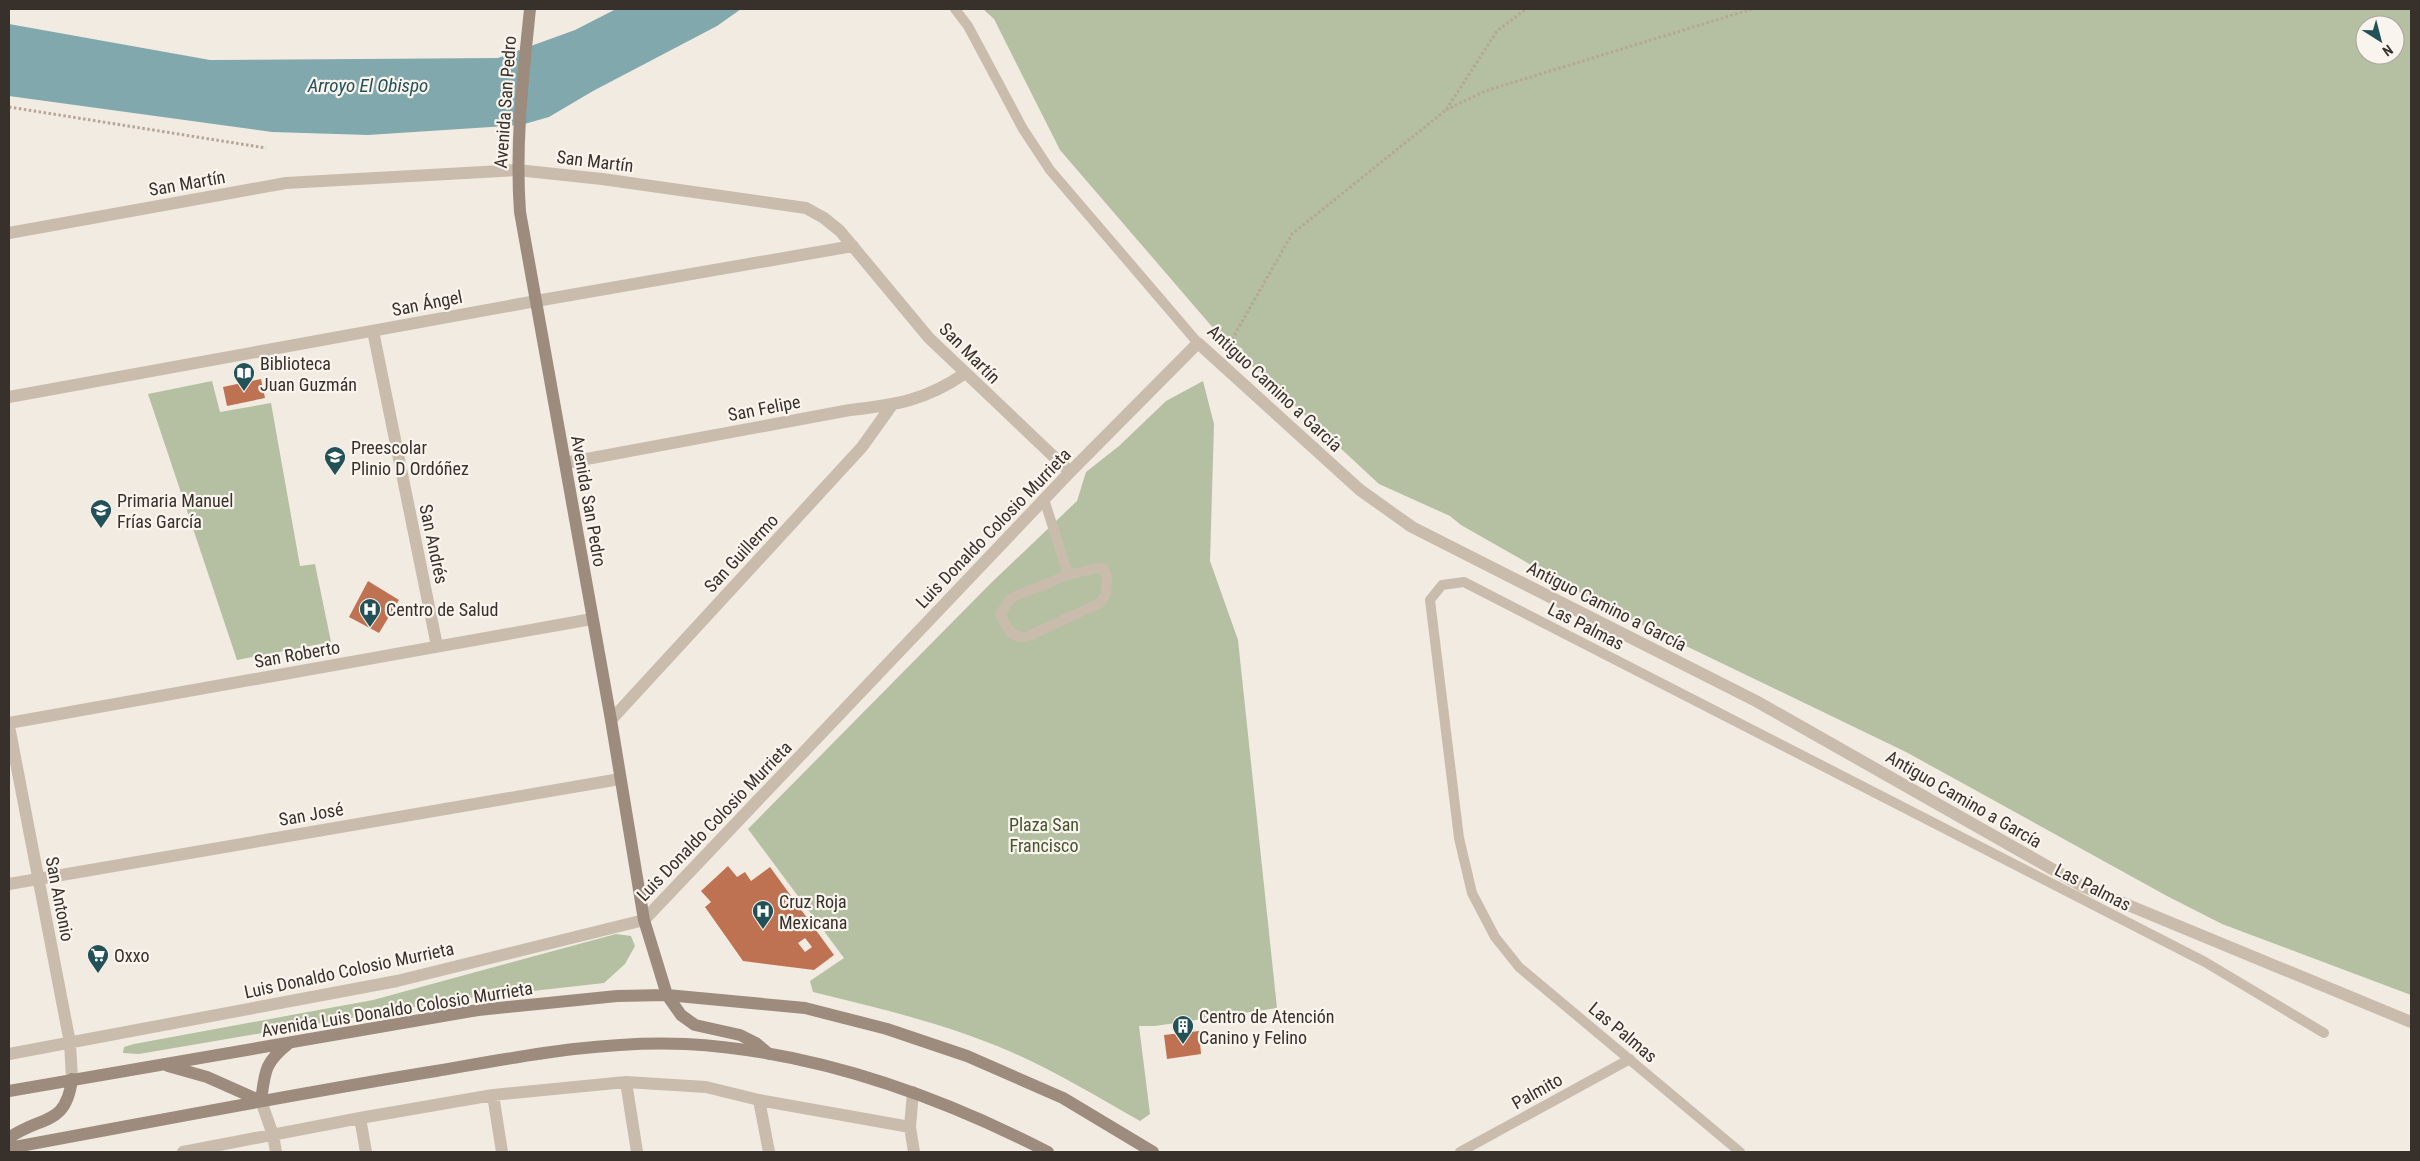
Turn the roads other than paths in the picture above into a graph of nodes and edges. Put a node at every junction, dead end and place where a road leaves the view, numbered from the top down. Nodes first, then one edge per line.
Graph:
1 (530, 9) edge
2 (955, 9) edge
3 (517, 170) junction
4 (9, 233) edge
5 (853, 246) junction
6 (536, 300) junction
7 (373, 331) junction
8 (1198, 343) junction
9 (964, 374) junction
10 (9, 397) edge
11 (892, 405) junction
12 (565, 463) junction
13 (1070, 472) junction
14 (1044, 499) junction
15 (1068, 575) junction
16 (592, 619) junction
17 (438, 646) junction
18 (611, 720) junction
19 (9, 724) edge
20 (620, 779) junction
21 (38, 878) junction
22 (9, 884) edge
23 (644, 920) junction
24 (667, 995) junction
25 (2411, 1022) edge
26 (2324, 1033) dead end
27 (290, 1042) junction
28 (70, 1043) junction
29 (9, 1054) edge
30 (769, 1054) junction
31 (1630, 1059) junction
32 (165, 1065) junction
33 (72, 1079) junction
34 (626, 1082) junction
35 (9, 1091) edge
36 (913, 1092) junction
37 (493, 1095) junction
38 (759, 1100) junction
39 (261, 1101) junction
40 (360, 1118) junction
41 (910, 1127) junction
42 (273, 1136) junction
43 (9, 1138) edge
44 (9, 1148) edge
45 (182, 1152) edge
46 (276, 1152) edge
47 (366, 1152) edge
48 (502, 1152) edge
49 (637, 1152) edge
50 (769, 1152) edge
51 (914, 1152) edge
52 (1048, 1152) edge
53 (1152, 1152) edge
54 (1460, 1152) edge
55 (1740, 1152) edge

1 - 3 main road, Avenida San Pedro
2 - 8 lane, Antiguo Camino a García
3 - 4 street, San Martín
3 - 5 street, San Martín
3 - 6 main road, Avenida San Pedro
5 - 6 street, San Ángel
5 - 9 street, San Martín
6 - 7 street, San Ángel
6 - 12 main road, Avenida San Pedro
7 - 10 street, San Ángel
7 - 17 street, San Andrés
8 - 13 street, Luis Donaldo Colosio Murrieta
8 - 25 street, Antiguo Camino a García
9 - 11 street, San Felipe
9 - 13 street, San Martín
11 - 12 street, San Felipe
11 - 18 street, San Guillermo
12 - 16 main road, Avenida San Pedro
13 - 14 street, Luis Donaldo Colosio Murrieta
14 - 15 lane
14 - 23 street, Luis Donaldo Colosio Murrieta
15 - 15 lane
16 - 17 street, San Roberto
16 - 18 main road, Avenida San Pedro
17 - 19 street, San Roberto
18 - 20 main road, Avenida San Pedro
19 - 21 street, San Antonio
20 - 21 street, San José
20 - 23 main road, Avenida San Pedro
21 - 22 street, San José
21 - 28 street, San Antonio
23 - 24 main road, Avenida San Pedro
23 - 28 street, Luis Donaldo Colosio Murrieta
24 - 27 main road, Avenida Luis Donaldo Colosio Murrieta
24 - 30 main road
24 - 53 main road, Avenida Luis Donaldo Colosio Murrieta
26 - 31 lane, Las Palmas
27 - 32 main road, Avenida Luis Donaldo Colosio Murrieta
27 - 39 main road
28 - 29 street, Luis Donaldo Colosio Murrieta
28 - 33 street, San Antonio
30 - 36 main road
30 - 39 main road
31 - 54 lane, Palmito
31 - 55 lane, Las Palmas
32 - 33 main road, Avenida Luis Donaldo Colosio Murrieta
32 - 39 main road
33 - 35 main road, Avenida Luis Donaldo Colosio Murrieta
33 - 43 main road
34 - 37 street
34 - 38 street
34 - 49 street
36 - 41 street
36 - 52 main road
37 - 40 street
37 - 48 street
38 - 41 street
38 - 50 street
39 - 42 street
39 - 44 main road
40 - 42 street
40 - 47 street
41 - 51 street
42 - 45 street
42 - 46 street

